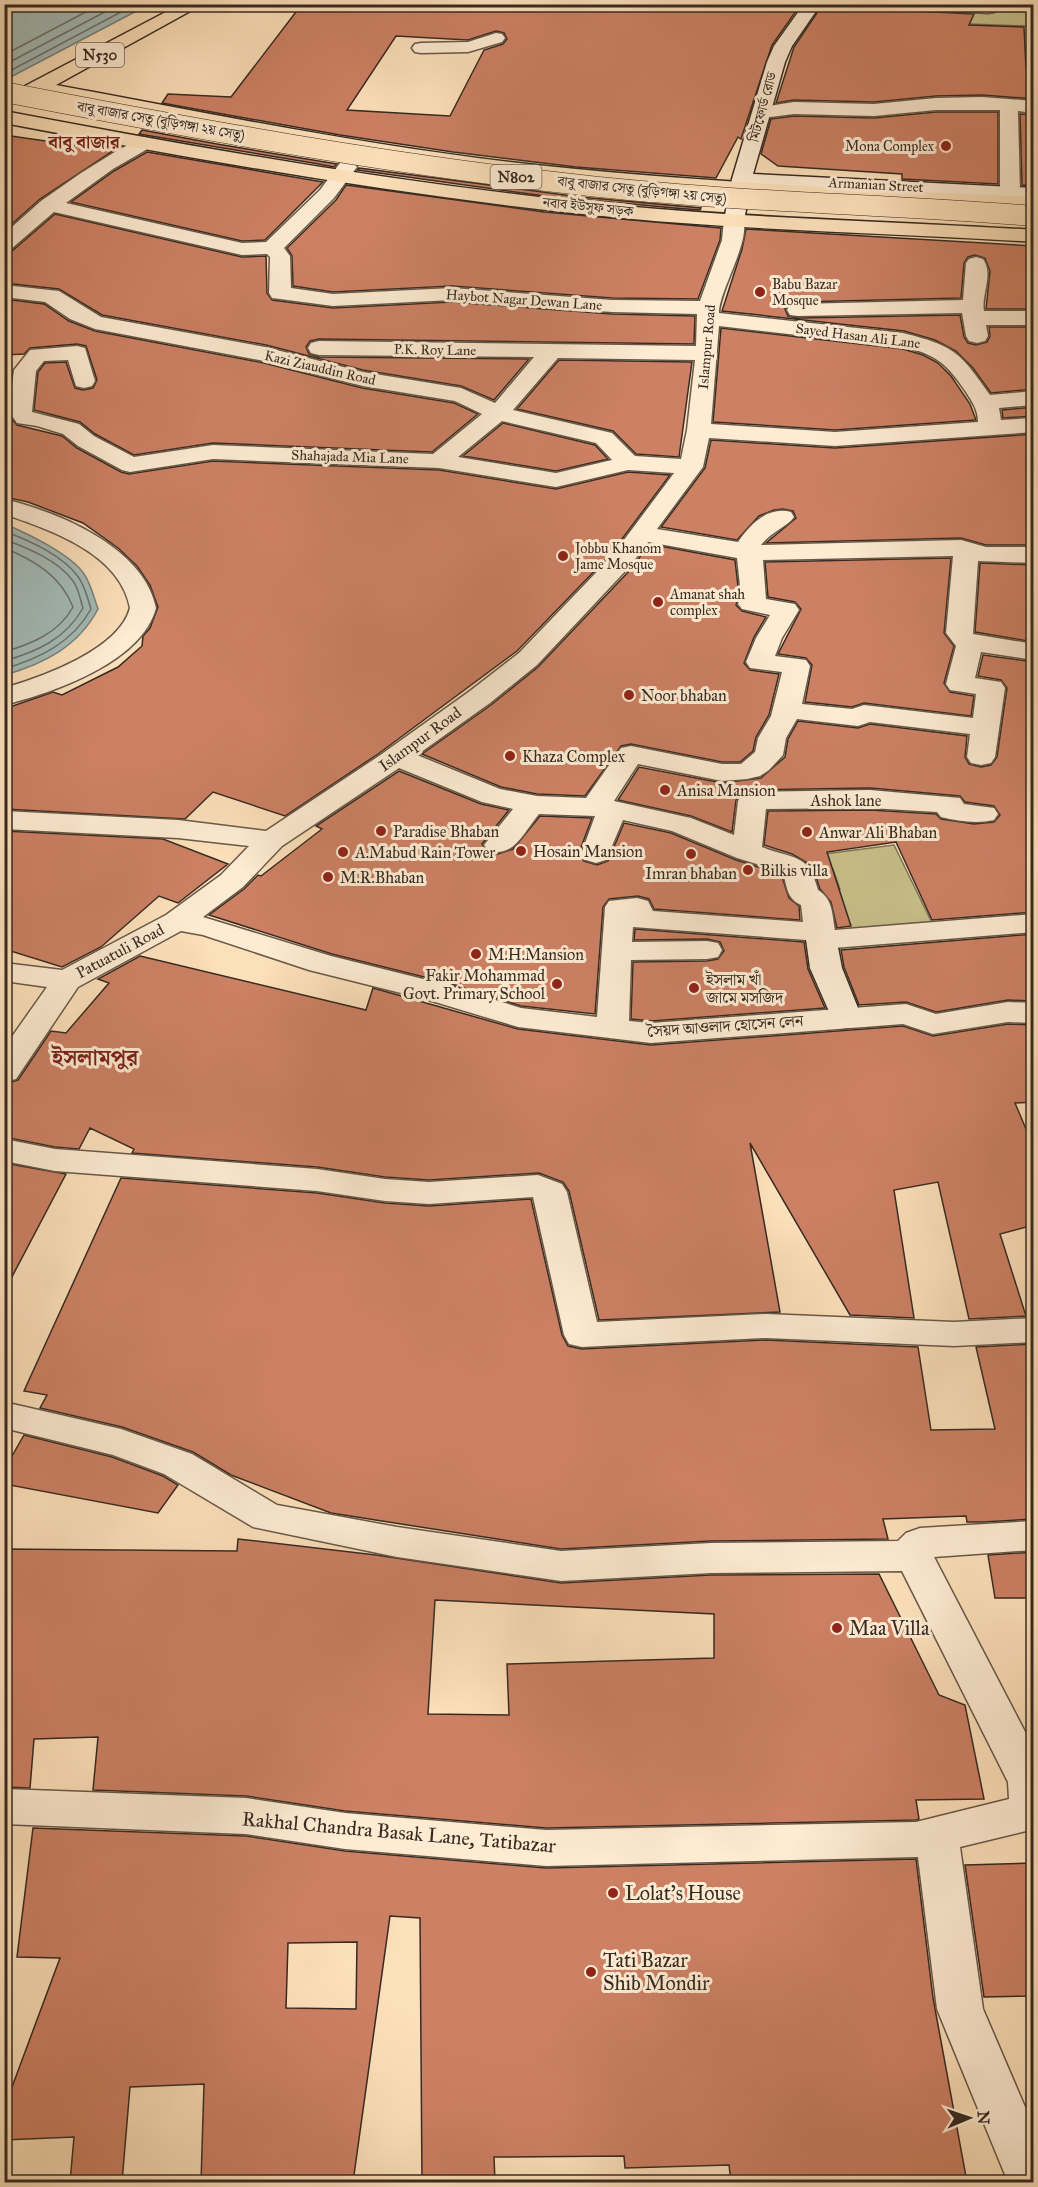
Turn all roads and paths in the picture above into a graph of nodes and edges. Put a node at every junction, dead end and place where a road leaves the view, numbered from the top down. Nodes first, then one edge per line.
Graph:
1 (195, 4) edge
2 (813, 4) edge
3 (915, 4) edge
4 (988, 8) dead end
5 (496, 38) dead end
6 (421, 48) dead end
7 (39, 87) junction
8 (835, 90) dead end
9 (4, 92) edge
10 (1009, 105) junction
11 (4, 106) edge
12 (1034, 107) edge
13 (832, 109) junction
14 (763, 112) junction
15 (4, 117) edge
16 (144, 143) junction
17 (344, 172) junction
18 (741, 184) junction
19 (1010, 193) junction
20 (1034, 194) edge
21 (1034, 203) edge
22 (48, 205) junction
23 (1034, 216) edge
24 (734, 220) junction
25 (1034, 228) edge
26 (1034, 236) edge
27 (4, 245) edge
28 (272, 248) junction
29 (976, 263) dead end
30 (4, 291) edge
31 (333, 300) junction
32 (798, 310) dead end
33 (707, 313) junction
34 (1034, 318) edge
35 (975, 320) junction
36 (320, 341) junction
37 (551, 352) junction
38 (707, 353) junction
39 (84, 381) dead end
40 (1034, 399) edge
41 (984, 402) junction
42 (12, 407) edge
43 (498, 413) junction
44 (1034, 425) edge
45 (989, 426) junction
46 (699, 430) junction
47 (439, 461) junction
48 (628, 463) junction
49 (691, 467) junction
50 (4, 506) edge
51 (782, 517) dead end
52 (642, 534) junction
53 (966, 549) junction
54 (746, 552) junction
55 (1034, 555) edge
56 (970, 643) junction
57 (1034, 652) edge
58 (4, 697) edge
59 (786, 710) junction
60 (985, 728) junction
61 (397, 757) junction
62 (981, 757) dead end
63 (475, 808) dead end
64 (603, 808) junction
65 (525, 813) junction
66 (984, 814) dead end
67 (4, 820) edge
68 (272, 840) junction
69 (499, 845) dead end
70 (747, 852) junction
71 (596, 854) dead end
72 (177, 921) junction
73 (1034, 923) edge
74 (820, 936) junction
75 (707, 950) dead end
76 (616, 951) junction
77 (4, 972) edge
78 (67, 980) junction
79 (1034, 1013) edge
80 (846, 1018) junction
81 (614, 1029) junction
82 (4, 1072) edge
83 (4, 1150) edge
84 (1034, 1330) edge
85 (4, 1415) edge
86 (1034, 1535) edge
87 (914, 1556) junction
88 (4, 1806) edge
89 (1033, 1811) edge
90 (937, 1836) junction
91 (1032, 2182) edge

1 - 7 highway, N530
2 - 14 street, মিটফোর্ড রোড
3 - 4 street
5 - 6 street
7 - 11 highway, N530
7 - 18 highway, নবাব ইউসুফ সড়ক
8 - 13 street
9 - 23 highway, বাবু বাজার সেতু (বুড়িগঙ্গা ২য় সেতু) / N802, bridge
10 - 12 street
10 - 13 street
10 - 19 street
11 - 17 highway, বাবু বাজার সেতু (বুড়িগঙ্গা ২য় সেতু) / N802
13 - 14 street
14 - 18 street, মিটফোর্ড রোড
15 - 16 highway, নবাব ইউসুফ সড়ক
16 - 17 highway, নবাব ইউসুফ সড়ক
16 - 22 street
17 - 24 highway, নবাব ইউসুফ সড়ক
17 - 25 highway, বাবু বাজার সেতু (বুড়িগঙ্গা ২য় সেতু) / N802
17 - 28 street
18 - 19 street, Armanian Street
18 - 21 highway, নবাব ইউসুফ সড়ক
18 - 24 street, মিটফোর্ড রোড
19 - 20 street, Armanian Street
22 - 27 street
22 - 28 street
24 - 26 highway, নবাব ইউসুফ সড়ক
24 - 33 street, Islampur Road
28 - 31 street, Haybot Nagar Dewan Lane
29 - 35 street
30 - 36 street, Kazi Ziauddin Road
31 - 33 street, Haybot Nagar Dewan Lane
31 - 36 street
32 - 35 street
33 - 38 street, Islampur Road
33 - 41 street, Sayed Hasan Ali Lane
34 - 35 street
36 - 37 street, P.K. Roy Lane
36 - 43 street, Kazi Ziauddin Road
37 - 38 street, P.K. Roy Lane
37 - 43 street
38 - 46 street, Islampur Road
39 - 42 street, Shahajada Mia Lane
40 - 41 street
41 - 45 street, Sayed Hasan Ali Lane
42 - 47 street, Shahajada Mia Lane
43 - 47 street
43 - 48 street, Kazi Ziauddin Road
44 - 45 street
45 - 46 street
46 - 49 street, Islampur Road
47 - 48 street, Shahajada Mia Lane
48 - 49 street, Shahajada Mia Lane
49 - 52 street, Islampur Road
50 - 58 street
51 - 54 street
52 - 54 street
52 - 61 street, Islampur Road
53 - 54 street
53 - 55 street
53 - 56 street
54 - 59 street
56 - 57 street
56 - 60 street
59 - 60 street
59 - 64 street
60 - 62 street
61 - 65 street
61 - 68 street, Islampur Road
63 - 65 street
64 - 65 street
64 - 70 street
64 - 71 street
65 - 69 street
66 - 70 street, Ashok lane
67 - 68 street
68 - 72 street, Islampur Road
70 - 74 street
72 - 78 street, Patuatuli Road
72 - 81 street, সৈয়দ আওলাদ হোসেন লেন
73 - 74 street
74 - 76 street
74 - 80 street
75 - 76 street
76 - 81 street
77 - 78 street
78 - 82 street, Patuatuli Road
79 - 80 street, সৈয়দ আওলাদ হোসেন লেন
80 - 81 street, সৈয়দ আওলাদ হোসেন লেন
83 - 84 street
85 - 87 street
86 - 87 street
87 - 89 street
88 - 90 street, Rakhal Chandra Basak Lane, Tatibazar
89 - 90 street, Rakhal Chandra Basak Lane, Tatibazar
90 - 91 street

